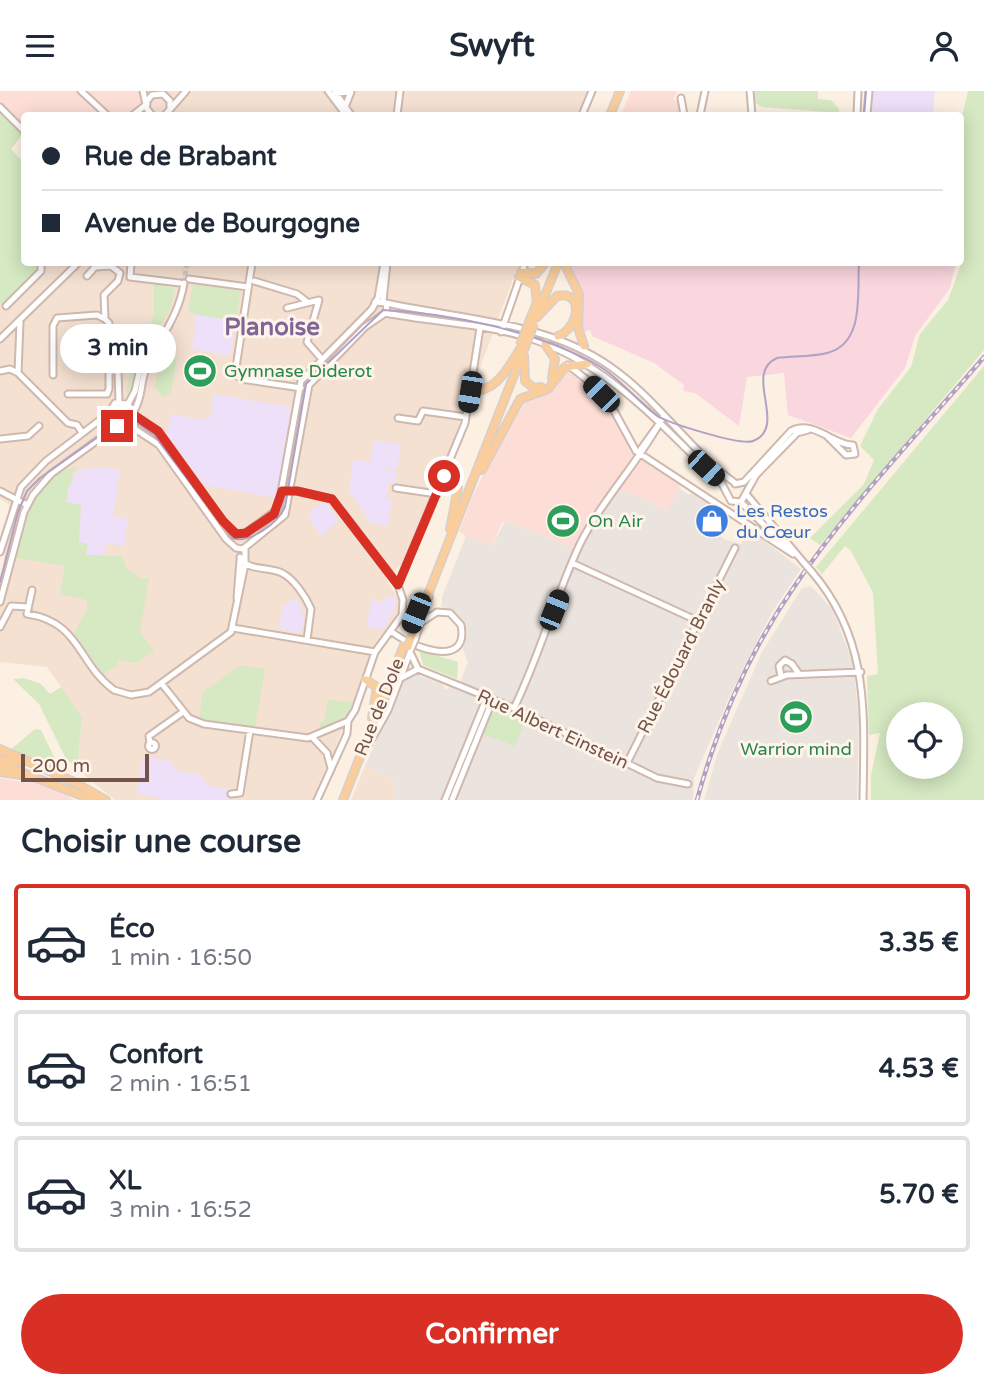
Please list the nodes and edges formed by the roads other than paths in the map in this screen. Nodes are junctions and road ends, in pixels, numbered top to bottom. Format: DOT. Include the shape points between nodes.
graph roads {
  1 [pos="82,91"];
  2 [pos="143,91"];
  3 [pos="172,91"];
  4 [pos="186,91"];
  5 [pos="328,91"];
  6 [pos="401,91"];
  7 [pos="592,91"];
  8 [pos="622,91"];
  9 [pos="705,91"];
  10 [pos="750,91"];
  11 [pos="858,91"];
  12 [pos="869,91"];
  13 [pos="334,92"];
  14 [pos="352,92"];
  15 [pos="158,93"];
  16 [pos="681,97"];
  17 [pos="147,103"];
  18 [pos="0,107"];
  19 [pos="345,107"];
  20 [pos="104,112"];
  21 [pos="136,112"];
  22 [pos="151,112"];
  23 [pos="168,112"];
  24 [pos="169,112"];
  25 [pos="346,112"];
  26 [pos="347,112"];
  27 [pos="398,112"];
  28 [pos="583,112"];
  29 [pos="614,112"];
  30 [pos="684,112"];
  31 [pos="701,112"];
  32 [pos="752,112"];
  33 [pos="857,112"];
  34 [pos="867,112"];
  35 [pos="21,128"];
  36 [pos="41,266"];
  37 [pos="75,266"];
  38 [pos="129,266"];
  39 [pos="131,266"];
  40 [pos="252,266"];
  41 [pos="385,266"];
  42 [pos="386,266"];
  43 [pos="524,266"];
  44 [pos="543,266"];
  45 [pos="554,266"];
  46 [pos="554,266"];
  47 [pos="565,266"];
  48 [pos="520,274"];
  49 [pos="87,276"];
  50 [pos="120,277"];
  51 [pos="254,281"];
  52 [pos="184,282"];
  53 [pos="248,287"];
  54 [pos="306,301"];
  55 [pos="385,302"];
  56 [pos="537,304"];
  57 [pos="373,305"];
  58 [pos="6,306"];
  59 [pos="287,308"];
  60 [pos="178,310"];
  61 [pos="383,314"];
  62 [pos="105,319"];
  63 [pos="533,321"];
  64 [pos="20,322"];
  65 [pos="504,322"];
  66 [pos="480,328"];
  67 [pos="501,333"];
  68 [pos="0,339"];
  69 [pos="19,339"];
  70 [pos="551,340"];
  71 [pos="584,346"];
  72 [pos="90,347"];
  73 [pos="109,347"];
  74 [pos="522,348"];
  75 [pos="320,357"];
  76 [pos="601,361"];
  77 [pos="587,364"];
  78 [pos="568,365"];
  79 [pos="0,371"];
  80 [pos="109,371"];
  81 [pos="18,373"];
  82 [pos="53,375"];
  83 [pos="109,386"];
  84 [pos="118,386"];
  85 [pos="298,388"];
  86 [pos="308,390"];
  87 [pos="470,392"];
  88 [pos="68,394"];
  89 [pos="119,402"];
  90 [pos="128,404"];
  91 [pos="109,413"];
  92 [pos="134,413"];
  93 [pos="664,415"];
  94 [pos="466,417"];
  95 [pos="397,418"];
  96 [pos="659,424"];
  97 [pos="129,425"];
  98 [pos="39,426"];
  99 [pos="117,426"];
  100 [pos="81,431"];
  101 [pos="629,436"];
  102 [pos="0,439"];
  103 [pos="643,444"];
  104 [pos="782,445"];
  105 [pos="845,448"];
  106 [pos="640,452"];
  107 [pos="444,476"];
  108 [pos="738,484"];
  109 [pos="396,488"];
  110 [pos="0,491"];
  111 [pos="282,491"];
  112 [pos="291,491"];
  113 [pos="727,491"];
  114 [pos="747,493"];
  115 [pos="437,494"];
  116 [pos="15,499"];
  117 [pos="729,499"];
  118 [pos="741,502"];
  119 [pos="717,503"];
  120 [pos="27,505"];
  121 [pos="464,505"];
  122 [pos="450,529"];
  123 [pos="236,534"];
  124 [pos="244,534"];
  125 [pos="234,546"];
  126 [pos="246,546"];
  127 [pos="735,548"];
  128 [pos="0,552"];
  129 [pos="793,554"];
  130 [pos="240,557"];
  131 [pos="572,563"];
  132 [pos="245,564"];
  133 [pos="805,564"];
  134 [pos="398,585"];
  135 [pos="32,590"];
  136 [pos="429,593"];
  137 [pos="237,598"];
  138 [pos="0,602"];
  139 [pos="28,607"];
  140 [pos="698,621"];
  141 [pos="422,622"];
  142 [pos="0,627"];
  143 [pos="233,628"];
  144 [pos="391,631"];
  145 [pos="307,640"];
  146 [pos="410,644"];
  147 [pos="375,652"];
  148 [pos="418,669"];
  149 [pos="861,672"];
  150 [pos="799,674"];
  151 [pos="781,676"];
  152 [pos="401,678"];
  153 [pos="366,680"];
  154 [pos="771,681"];
  155 [pos="162,684"];
  156 [pos="490,698"];
  157 [pos="514,708"];
  158 [pos="183,712"];
  159 [pos="348,721"];
  160 [pos="250,730"];
  161 [pos="370,730"];
  162 [pos="313,738"];
  163 [pos="150,743"];
  164 [pos="369,744"];
  165 [pos="0,749"];
  166 [pos="0,759"];
  167 [pos="627,763"];
  168 [pos="0,765"];
  169 [pos="41,767"];
  170 [pos="331,768"];
  171 [pos="0,772"];
  172 [pos="39,778"];
  173 [pos="688,784"];
  174 [pos="231,794"];
  175 [pos="93,800"];
  176 [pos="106,800"];
  177 [pos="317,800"];
  178 [pos="345,800"];
  179 [pos="445,800"];
  180 [pos="452,800"];
  181 [pos="863,800"];
  1 -- 20 [label="street"];
  2 -- 17 [label="street"];
  3 -- 15 [label="street"];
  4 -- 24 [label="street"];
  5 -- 25 [label="street"];
  6 -- 27 [label="street"];
  7 -- 28 [label="street"];
  8 -- 29 [label="main road"];
  9 -- 31 [label="street"];
  10 -- 32 [label="street"];
  11 -- 33 [label="street"];
  12 -- 34 [label="street"];
  13 -- 14 [label="street"];
  13 -- 19 [label="street"];
  14 -- 19 [label="street"];
  15 -- 17 [label="street"];
  15 -- 23 [label="street" via="170,101"];
  16 -- 30 [label="street"];
  17 -- 21 [label="street"];
  17 -- 22 [label="street"];
  18 -- 35 [label="street"];
  19 -- 26 [label="street"];
  36 -- 58 [label="street"];
  37 -- 64 [label="street"];
  38 -- 50 [label="street"];
  39 -- 52 [label="street" via="130,277"];
  40 -- 53 [label="street"];
  41 -- 57 [label="street"];
  42 -- 55 [label="street"];
  43 -- 48 [label="street"];
  44 -- 48 [label="main road" via="536,274"];
  45 -- 56 [label="main road, Rue de Dole"];
  46 -- 63 [label="main road, Rue de Dole"];
  47 -- 71 [label="main road" via="579,295 578,328"];
  48 -- 56 [label="main road" via="535,285"];
  48 -- 65 [label="street"];
  49 -- 50 [label="street" via="95,267 111,266"];
  50 -- 62 [label="street" via="104,295"];
  51 -- 54 [label="street"];
  52 -- 53 [label="street"];
  52 -- 60 [label="street"];
  53 -- 85 [label="street" via="235,374 241,379"];
  54 -- 59 [label="street"];
  54 -- 75 [label="street" via="319,300 307,342"];
  55 -- 57 [label="street"];
  55 -- 61 [label="street"];
  55 -- 65 [label="street"];
  56 -- 63 [label="main road, Rue de Dole"];
  57 -- 61 [label="street"];
  57 -- 85 [label="street"];
  60 -- 90 [label="street" via="140,368"];
  60 -- 92 [label="street" via="146,370"];
  61 -- 66 [label="street"];
  61 -- 86 [label="street" via="326,366"];
  62 -- 73 [label="street"];
  62 -- 82 [label="street" via="97,315 57,318"];
  63 -- 70 [label="main road" via="557,296 569,296 576,306 576,318 568,331"];
  63 -- 74 [label="main road, Rue de Dole, bridge"];
  64 -- 68 [label="street"];
  64 -- 69 [label="street"];
  65 -- 67 [label="street"];
  65 -- 70 [label="street"];
  66 -- 67 [label="street"];
  66 -- 87 [label="street"];
  67 -- 70 [label="street"];
  68 -- 69 [label="street"];
  69 -- 81 [label="street"];
  70 -- 74 [label="main road" via="555,369 550,382 542,387 534,388 525,381"];
  70 -- 76 [label="street"];
  70 -- 77 [label="street"];
  71 -- 76 [label="street"];
  72 -- 73 [label="street"];
  73 -- 80 [label="street"];
  74 -- 87 [label="main road" via="496,383"];
  74 -- 121 [label="main road, Rue de Dole"];
  74 -- 122 [label="main road, Rue de Dole"];
  76 -- 93 [label="street" via="629,380"];
  77 -- 78 [label="main road"];
  77 -- 96 [label="street"];
  78 -- 101 [label="street" via="601,394"];
  78 -- 121 [label="main road" via="548,389 523,396 516,403"];
  79 -- 81 [label="street"];
  80 -- 83 [label="street"];
  80 -- 84 [label="street" via="118,371"];
  81 -- 100 [label="street"];
  83 -- 84 [label="street"];
  83 -- 88 [label="street" via="107,394"];
  84 -- 89 [label="street"];
  85 -- 86 [label="street"];
  85 -- 111 [label="street"];
  86 -- 112 [label="street"];
  87 -- 94 [label="street"];
  89 -- 90 [label="street"];
  89 -- 91 [label="street"];
  90 -- 92 [label="street"];
  91 -- 99 [label="street"];
  91 -- 116 [label="street" via="36,470"];
  92 -- 97 [label="street"];
  92 -- 123 [label="street" via="158,431"];
  93 -- 96 [label="street"];
  93 -- 108 [label="street"];
  94 -- 95 [label="street" via="423,411 418,421"];
  94 -- 107 [label="street"];
  96 -- 103 [label="street"];
  96 -- 106 [label="street"];
  96 -- 113 [label="street"];
  97 -- 99 [label="street"];
  97 -- 125 [label="street" via="159,445"];
  98 -- 102 [label="street" via="28,436"];
  99 -- 120 [label="street" via="51,474"];
  101 -- 103 [label="street"];
  101 -- 106 [label="street"];
  103 -- 106 [label="street"];
  104 -- 105 [label="street" via="799,427 826,435"];
  104 -- 108 [label="street"];
  104 -- 114 [label="street" via="751,481"];
  106 -- 119 [label="street"];
  106 -- 131 [label="street"];
  107 -- 115 [label="street"];
  107 -- 122 [label="main road" via="451,477 458,488"];
  108 -- 113 [label="street"];
  108 -- 114 [label="street"];
  109 -- 115 [label="street"];
  110 -- 116 [label="street"];
  111 -- 112 [label="street"];
  111 -- 124 [label="street" via="278,509"];
  112 -- 126 [label="street" via="282,519"];
  112 -- 134 [label="street" via="336,503"];
  113 -- 117 [label="street"];
  114 -- 118 [label="street"];
  114 -- 133 [label="street"];
  115 -- 134 [label="street"];
  116 -- 120 [label="street"];
  116 -- 128 [label="street"];
  117 -- 118 [label="street"];
  117 -- 119 [label="street"];
  118 -- 129 [label="street"];
  119 -- 129 [label="street"];
  120 -- 138 [label="street"];
  121 -- 136 [label="main road, Rue de Dole"];
  122 -- 146 [label="main road, Rue de Dole"];
  123 -- 124 [label="street"];
  123 -- 125 [label="street"];
  124 -- 126 [label="street"];
  125 -- 126 [label="street"];
  125 -- 130 [label="street"];
  126 -- 132 [label="street"];
  127 -- 140 [label="street, Rue Édouard Branly"];
  129 -- 133 [label="street"];
  130 -- 132 [label="street"];
  130 -- 137 [label="street"];
  131 -- 140 [label="street"];
  131 -- 157 [label="street"];
  132 -- 137 [label="street"];
  132 -- 145 [label="street" via="283,573 295,585 311,609"];
  133 -- 149 [label="street, bridge" via="841,614"];
  134 -- 144 [label="street" via="403,611"];
  135 -- 139 [label="street"];
  136 -- 141 [label="street, Rue de Dole"];
  136 -- 146 [label="main road, Rue de Dole"];
  137 -- 143 [label="street"];
  139 -- 142 [label="street" via="11,606"];
  139 -- 155 [label="street" via="27,614 60,625 114,690 141,694"];
  140 -- 167 [label="street, Rue Édouard Branly"];
  141 -- 146 [label="street, Rue de Dole"];
  141 -- 146 [label="street, Rue de Dole" via="437,612 450,613 461,625 458,645 445,653"];
  143 -- 145 [label="street"];
  143 -- 155 [label="street"];
  144 -- 146 [label="street"];
  144 -- 147 [label="street"];
  145 -- 147 [label="street"];
  146 -- 148 [label="street"];
  146 -- 152 [label="street, Rue de Dole"];
  146 -- 161 [label="main road, Rue de Dole"];
  146 -- 164 [label="main road, Rue de Dole"];
  147 -- 153 [label="street"];
  148 -- 152 [label="street"];
  148 -- 156 [label="street, Rue Albert Einstein"];
  149 -- 150 [label="street"];
  149 -- 181 [label="street"];
  150 -- 151 [label="street"];
  150 -- 151 [label="street" via="785,660 779,666"];
  151 -- 154 [label="street"];
  152 -- 164 [label="street, Rue de Dole"];
  153 -- 159 [label="street"];
  153 -- 161 [label="main road" via="377,687"];
  155 -- 158 [label="street"];
  156 -- 157 [label="street, Rue Albert Einstein"];
  156 -- 179 [label="street"];
  156 -- 180 [label="street"];
  157 -- 167 [label="street, Rue Albert Einstein"];
  158 -- 160 [label="street" via="197,723"];
  158 -- 163 [label="street" via="149,736"];
  159 -- 162 [label="street"];
  159 -- 170 [label="street"];
  160 -- 162 [label="street"];
  160 -- 174 [label="street" via="240,793"];
  161 -- 178 [label="main road, Rue de Dole"];
  162 -- 170 [label="street" via="327,753"];
  164 -- 178 [label="main road, Rue de Dole"];
  165 -- 169 [label="main road"];
  166 -- 169 [label="main road"];
  167 -- 173 [label="street, Rue Albert Einstein" via="657,778"];
  168 -- 172 [label="main road"];
  169 -- 176 [label="main road"];
  170 -- 177 [label="street"];
  171 -- 172 [label="main road"];
  172 -- 175 [label="main road"];
}
